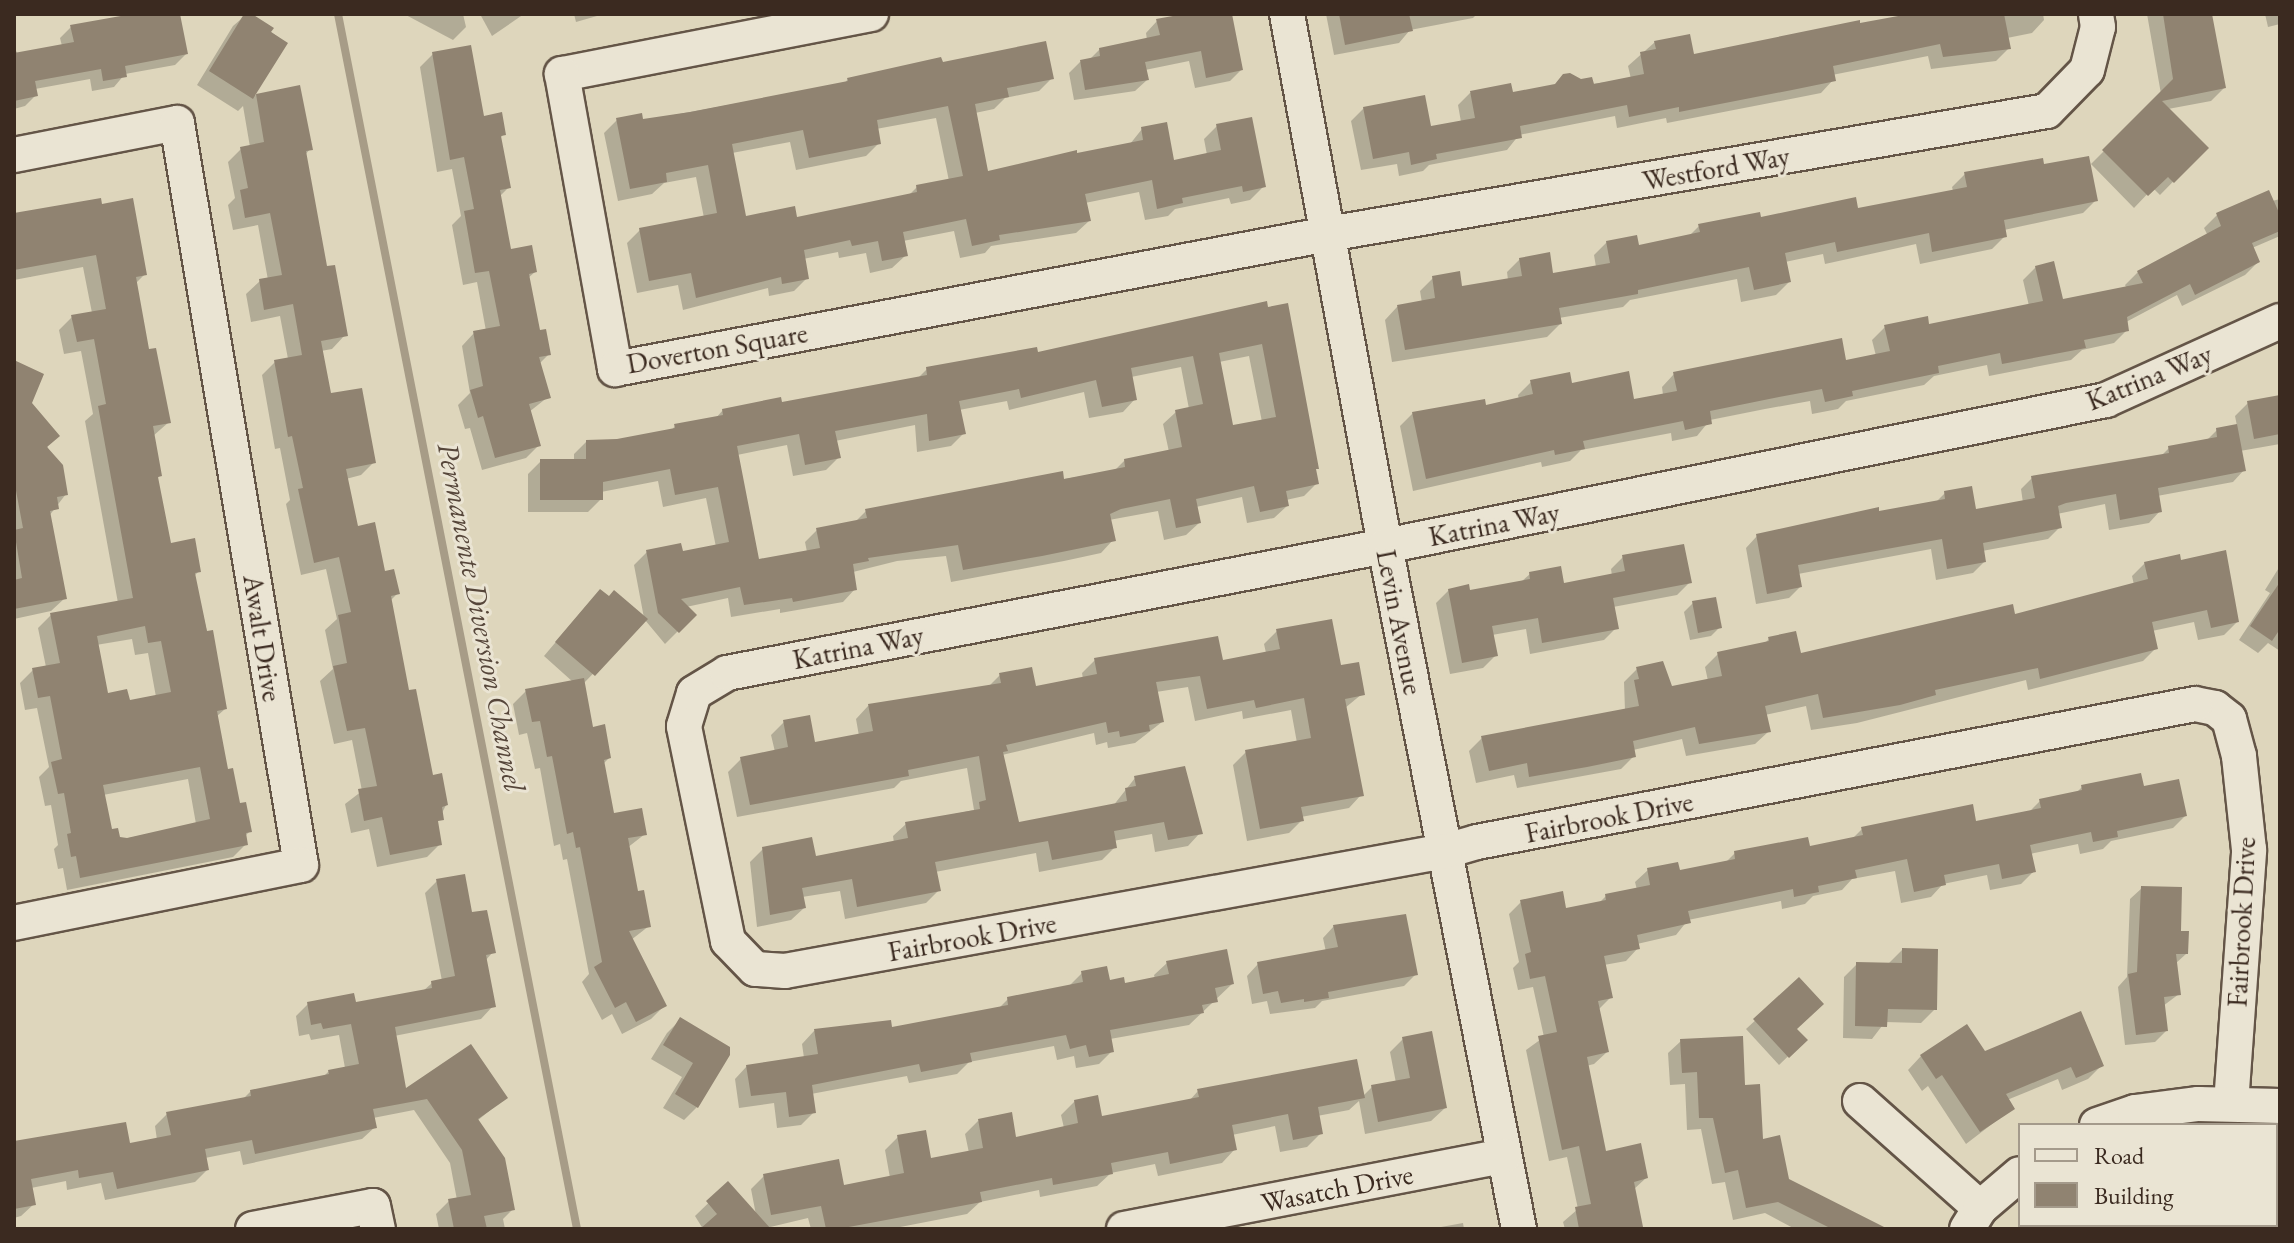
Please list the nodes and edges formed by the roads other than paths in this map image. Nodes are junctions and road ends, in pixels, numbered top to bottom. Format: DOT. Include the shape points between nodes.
graph roads {
  1 [pos="871,14"];
  2 [pos="1287,14"];
  3 [pos="2096,14"];
  4 [pos="14,155"];
  5 [pos="1328,234"];
  6 [pos="2280,321"];
  7 [pos="1385,546"];
  8 [pos="704,828"];
  9 [pos="1445,851"];
  10 [pos="15,917"];
  11 [pos="1860,1101"];
  12 [pos="2231,1104"];
  13 [pos="2280,1106"];
  14 [pos="2103,1123"];
  15 [pos="1504,1156"];
  16 [pos="2018,1176"];
  17 [pos="376,1217"];
  18 [pos="1974,1218"];
  19 [pos="253,1229"];
  20 [pos="1124,1229"];
  21 [pos="1519,1229"];
  1 -- 5 [label="street, Doverton Square" via="562,74 615,369"];
  2 -- 5 [label="street, Levin Avenue"];
  3 -- 5 [label="street, Westford Way" via="2098,27 2087,70 2047,111"];
  4 -- 10 [label="street, Awalt Drive" via="177,123 301,865"];
  5 -- 7 [label="street, Levin Avenue"];
  6 -- 7 [label="street, Katrina Way" via="2106,400"];
  7 -- 8 [label="street, Katrina Way" via="727,673 694,693 684,726"];
  7 -- 9 [label="street, Levin Avenue"];
  8 -- 9 [label="street, Fairbrook Drive" via="728,941 755,969 785,971"];
  9 -- 12 [label="street, Fairbrook Drive" via="2195,704 2215,708 2229,719 2239,756 2249,850"];
  9 -- 15 [label="street, Levin Avenue"];
  11 -- 18 [label="street"];
  12 -- 13 [label="street"];
  12 -- 14 [label="street" via="2135,1112"];
  15 -- 20 [label="street, Wasatch Drive"];
  15 -- 21 [label="street, Levin Avenue"];
  16 -- 18 [label="street"];
  17 -- 19 [label="street"];
}
